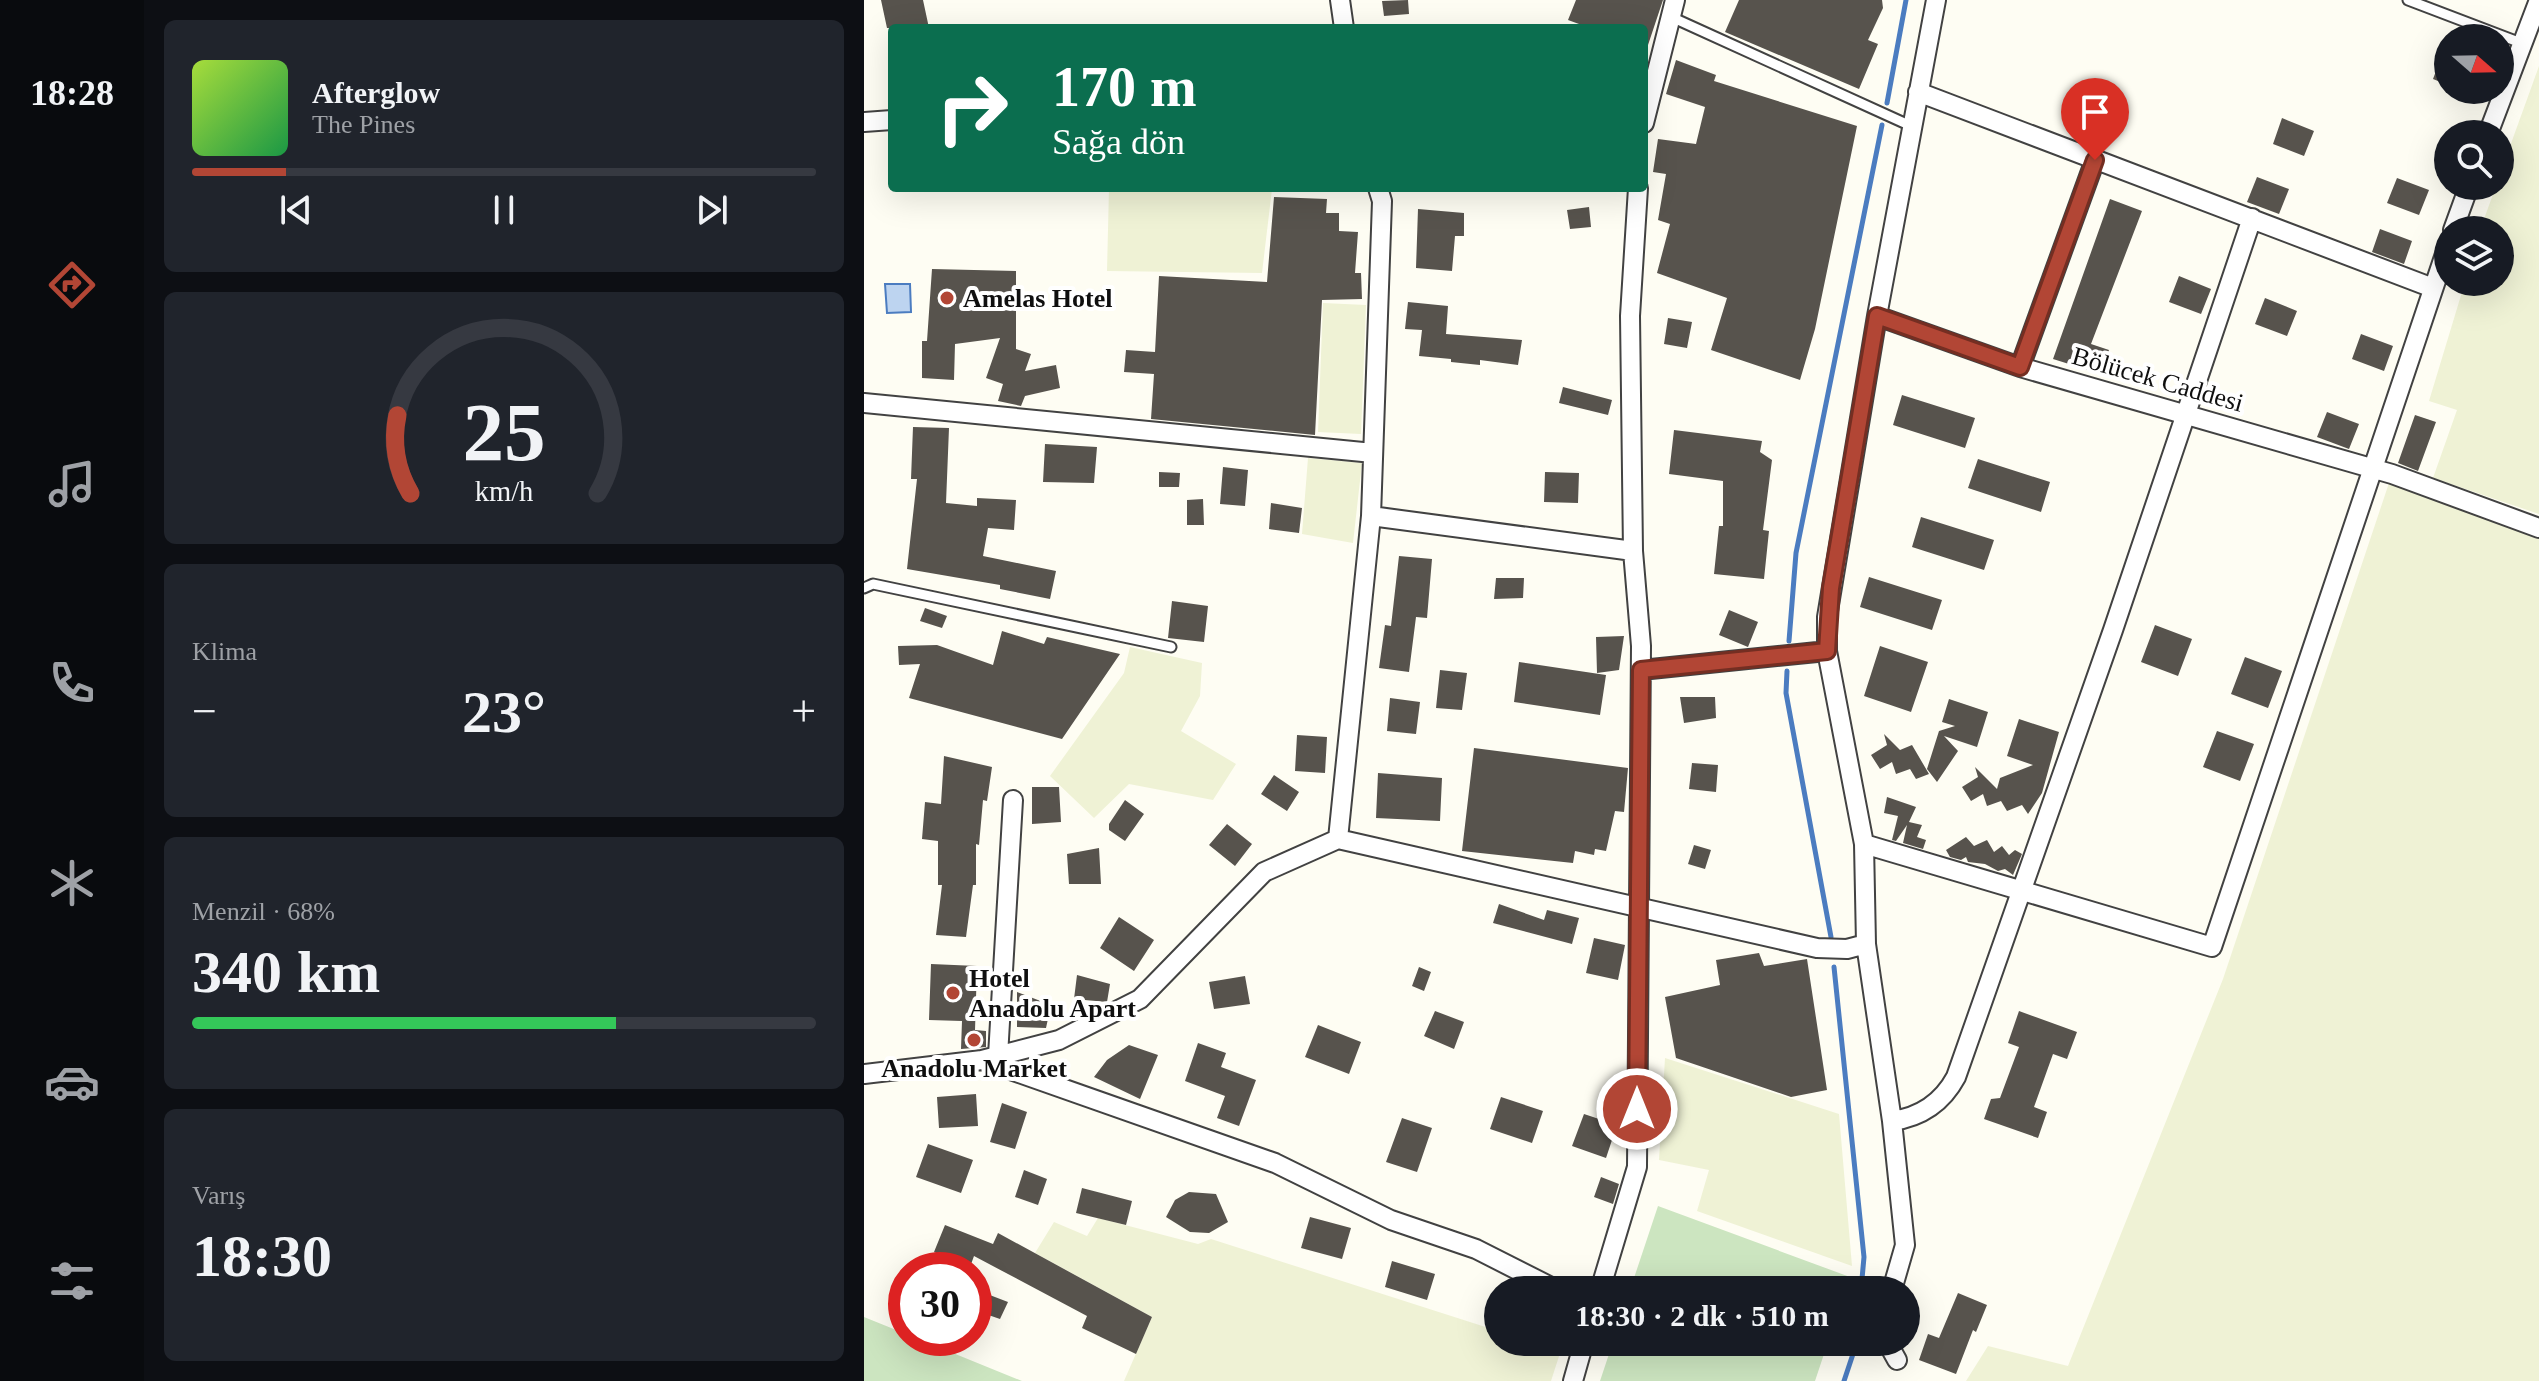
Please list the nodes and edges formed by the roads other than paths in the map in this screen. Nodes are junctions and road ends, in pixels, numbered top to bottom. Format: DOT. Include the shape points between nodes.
graph roads {
  1 [pos="1340,0"];
  2 [pos="1936,0"];
  3 [pos="2408,0"];
  4 [pos="2539,0"];
  5 [pos="1672,8"];
  6 [pos="1343,24"];
  7 [pos="2521,43"];
  8 [pos="1918,92"];
  9 [pos="1648,107"];
  10 [pos="888,120"];
  11 [pos="2493,120"];
  12 [pos="864,122"];
  13 [pos="1906,124"];
  14 [pos="2095,160"];
  15 [pos="1379,192"];
  16 [pos="1638,192"];
  17 [pos="2252,218"];
  18 [pos="2434,285"];
  19 [pos="2433,288"];
  20 [pos="1877,316"];
  21 [pos="2020,367"];
  22 [pos="864,403"];
  23 [pos="2188,413"];
  24 [pos="1373,453"];
  25 [pos="2370,468"];
  26 [pos="1371,516"];
  27 [pos="2539,528"];
  28 [pos="1633,551"];
  29 [pos="864,588"];
  30 [pos="1171,647"];
  31 [pos="1827,651"];
  32 [pos="1641,670"];
  33 [pos="1013,800"];
  34 [pos="1338,839"];
  35 [pos="1864,844"];
  36 [pos="2023,889"];
  37 [pos="1637,908"];
  38 [pos="1866,944"];
  39 [pos="990,1058"];
  40 [pos="864,1074"];
  41 [pos="1892,1121"];
  42 [pos="1529,1276"];
  43 [pos="1604,1276"];
  44 [pos="1896,1276"];
  45 [pos="1580,1356"];
  46 [pos="1895,1356"];
  47 [pos="1897,1360"];
  48 [pos="1573,1381"];
  1 -- 6 [label="street"];
  2 -- 8 [label="street"];
  3 -- 7 [label="lane"];
  4 -- 7 [label="street"];
  5 -- 9 [label="street"];
  5 -- 13 [label="lane"];
  7 -- 11 [label="street"];
  8 -- 13 [label="street"];
  8 -- 14 [label="street"];
  10 -- 12 [label="street"];
  13 -- 20 [label="street"];
  14 -- 17 [label="street"];
  14 -- 21 [label="street"];
  15 -- 24 [label="street"];
  16 -- 28 [label="street" via="1630,316"];
  17 -- 19 [label="street"];
  17 -- 23 [label="street"];
  18 -- 19 [label="street"];
  19 -- 25 [label="street"];
  20 -- 21 [label="street, Bölücek Caddesi"];
  20 -- 31 [label="street" via="1831,588"];
  21 -- 23 [label="street, Bölücek Caddesi"];
  22 -- 24 [label="street"];
  23 -- 25 [label="street, Bölücek Caddesi"];
  23 -- 36 [label="street"];
  24 -- 26 [label="street"];
  25 -- 27 [label="street, Bölücek Caddesi"];
  25 -- 36 [label="street" via="2212,947"];
  26 -- 28 [label="street"];
  26 -- 34 [label="street"];
  28 -- 32 [label="street"];
  29 -- 30 [label="lane" via="873,584"];
  31 -- 32 [label="street"];
  31 -- 35 [label="street"];
  32 -- 37 [label="street"];
  33 -- 39 [label="street"];
  34 -- 37 [label="street"];
  34 -- 39 [label="street" via="1264,872 1140,999 1059,1040"];
  35 -- 36 [label="street"];
  35 -- 38 [label="street"];
  36 -- 41 [label="street" via="1950,1088 1924,1112"];
  37 -- 38 [label="street" via="1817,948"];
  37 -- 43 [label="street" via="1637,1167"];
  38 -- 41 [label="street"];
  39 -- 40 [label="street"];
  39 -- 42 [label="street" via="1275,1163 1391,1220 1476,1249"];
  41 -- 44 [label="street" via="1905,1245"];
  45 -- 48 [label="street"];
  46 -- 47 [label="street"];
}
